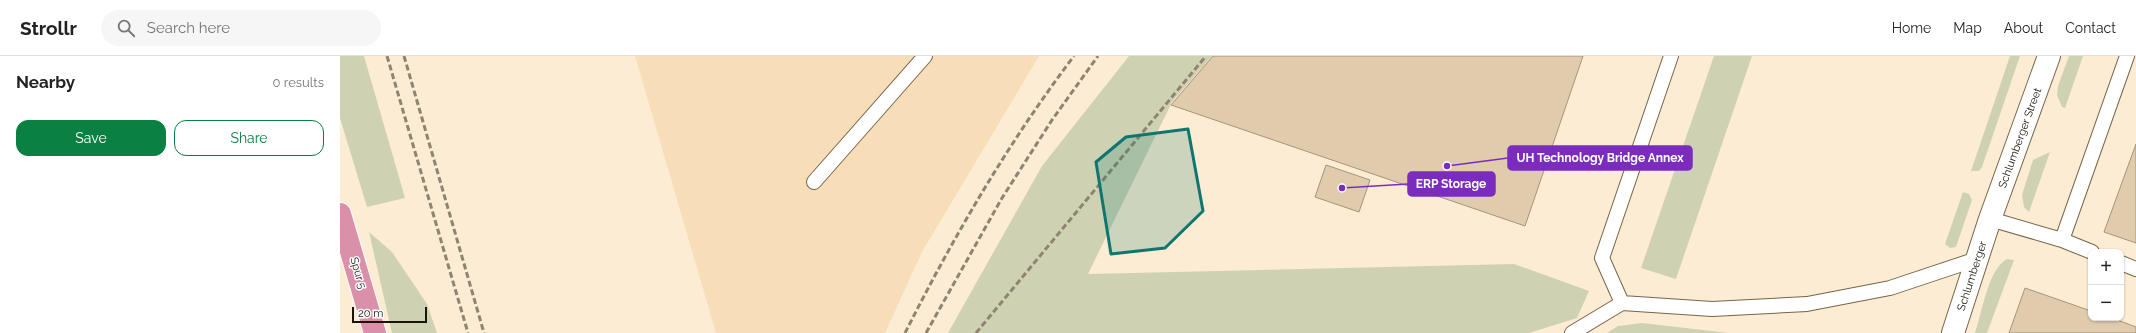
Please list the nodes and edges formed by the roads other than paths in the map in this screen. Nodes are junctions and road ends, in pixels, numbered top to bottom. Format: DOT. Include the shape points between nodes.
graph roads {
  1 [pos="924,56"];
  2 [pos="1671,56"];
  3 [pos="2049,56"];
  4 [pos="2127,56"];
  5 [pos="814,182"];
  6 [pos="340,214"];
  7 [pos="1990,220"];
  8 [pos="2062,240"];
  9 [pos="2088,250"];
  10 [pos="1977,259"];
  11 [pos="2124,264"];
  12 [pos="2136,269"];
  13 [pos="1622,303"];
  14 [pos="375,333"];
  15 [pos="1572,333"];
  16 [pos="1953,333"];
  1 -- 5 [label="lane"];
  2 -- 13 [label="lane" via="1602,258"];
  3 -- 7 [label="street, Schlumberger Street"];
  4 -- 8 [label="lane"];
  6 -- 14 [label="highway, Spur 5 / Spur 5"];
  7 -- 8 [label="lane"];
  7 -- 10 [label="street, Schlumberger"];
  8 -- 9 [label="lane"];
  10 -- 13 [label="lane" via="1890,288 1807,304 1712,308"];
  10 -- 16 [label="street, Schlumberger"];
  11 -- 12 [label="lane"];
  13 -- 15 [label="lane"];
}
